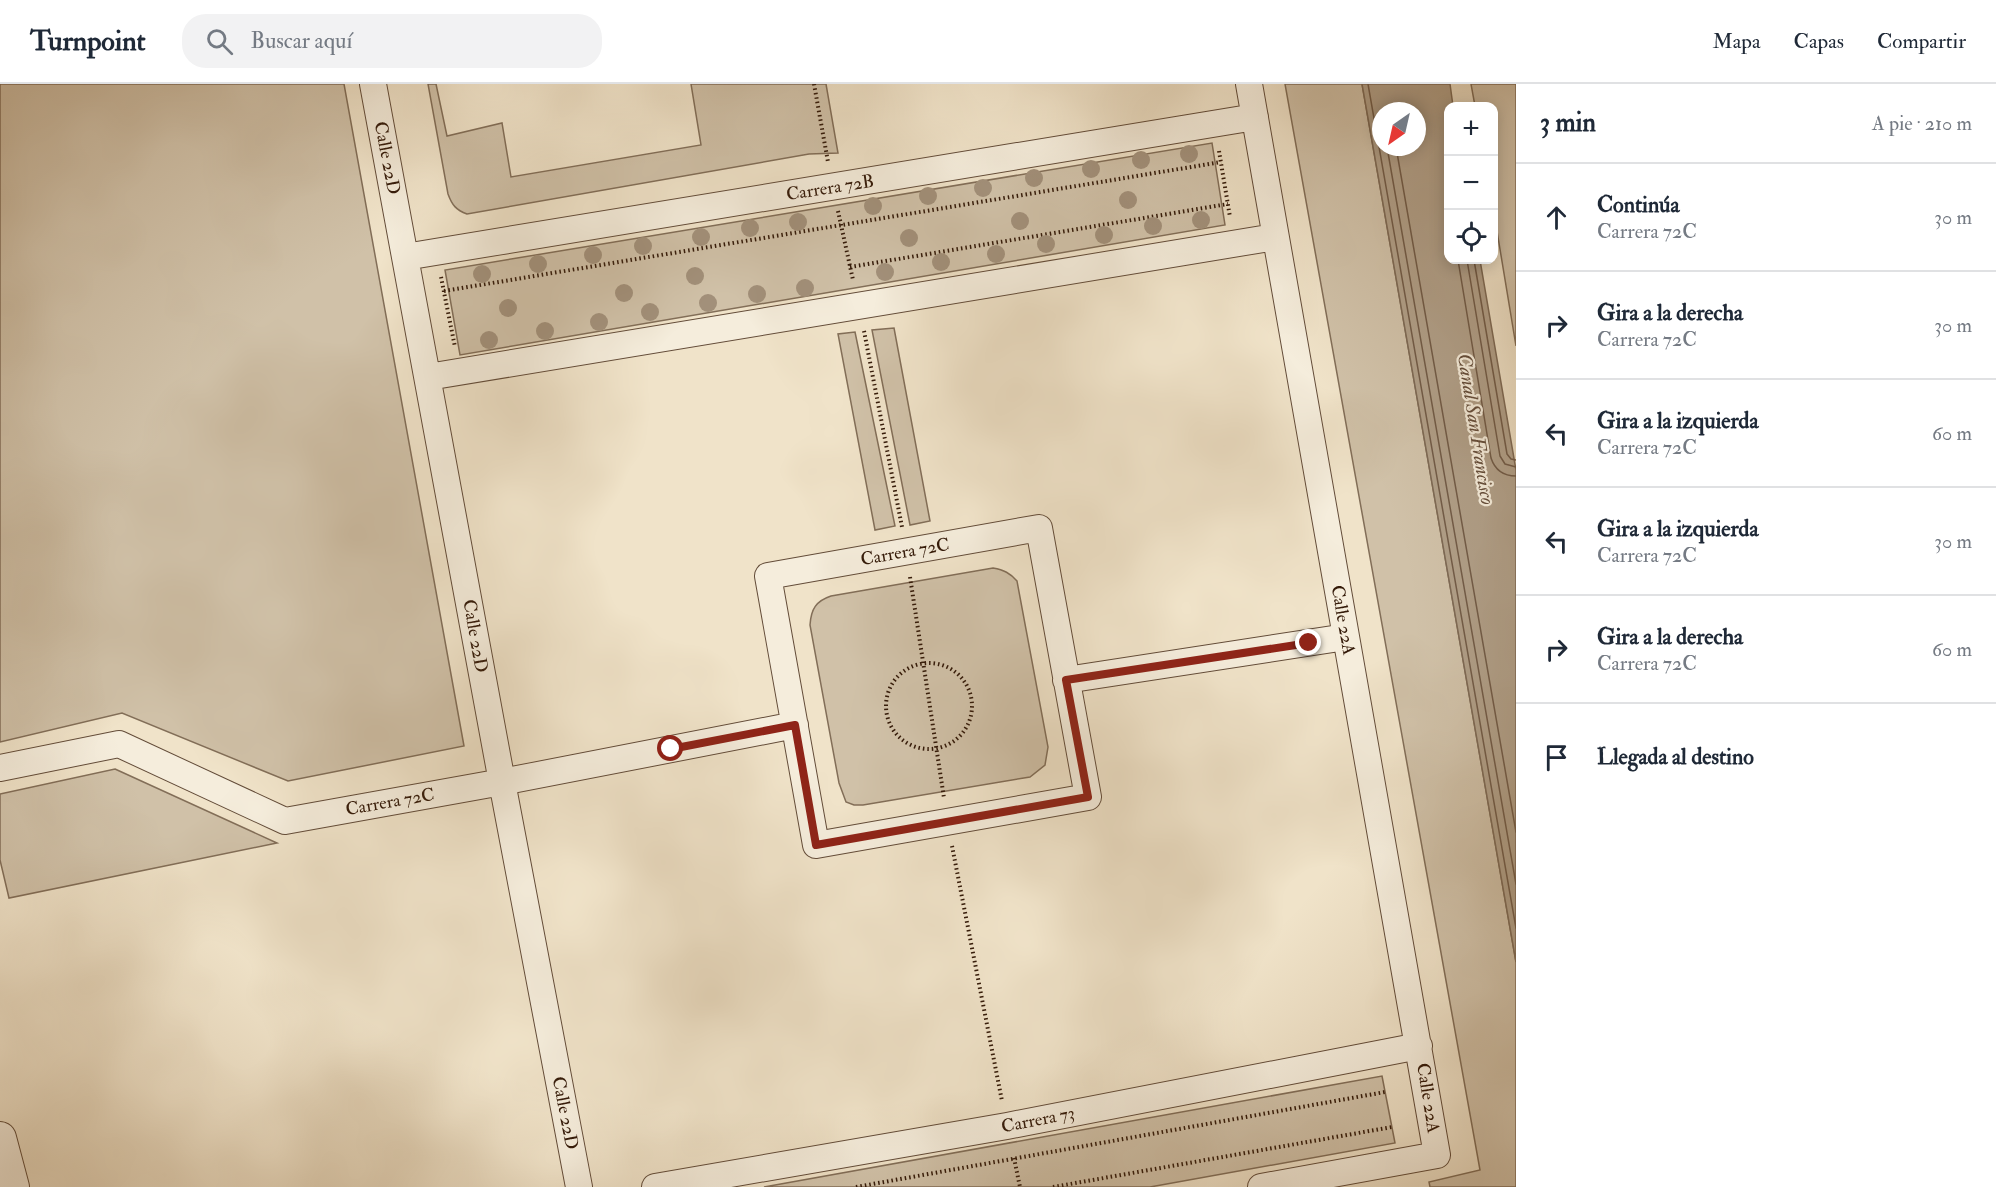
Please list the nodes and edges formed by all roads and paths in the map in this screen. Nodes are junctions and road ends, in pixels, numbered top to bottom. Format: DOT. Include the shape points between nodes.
graph roads {
  1 [pos="373,84"];
  2 [pos="814,84"];
  3 [pos="1249,84"];
  4 [pos="1254,117"];
  5 [pos="1217,142"];
  6 [pos="827,153"];
  7 [pos="1221,162"];
  8 [pos="837,204"];
  9 [pos="1228,204"];
  10 [pos="1232,224"];
  11 [pos="841,225"];
  12 [pos="1275,237"];
  13 [pos="405,257"];
  14 [pos="850,267"];
  15 [pos="440,272"];
  16 [pos="444,291"];
  17 [pos="860,306"];
  18 [pos="456,356"];
  19 [pos="428,377"];
  20 [pos="903,532"];
  21 [pos="911,578"];
  22 [pos="1346,638"];
  23 [pos="924,663"];
  24 [pos="1066,680"];
  25 [pos="795,725"];
  26 [pos="936,748"];
  27 [pos="0,768"];
  28 [pos="502,782"];
  29 [pos="944,798"];
  30 [pos="951,837"];
  31 [pos="1419,1046"];
  32 [pos="1385,1092"];
  33 [pos="1007,1126"];
  34 [pos="1392,1127"];
  35 [pos="0,1138"];
  36 [pos="1014,1158"];
  37 [pos="13,1187"];
  38 [pos="579,1187"];
  39 [pos="655,1187"];
  40 [pos="856,1187"];
  41 [pos="1020,1187"];
  42 [pos="1053,1187"];
  43 [pos="1261,1187"];
  1 -- 13 [label="street, Calle 22D"];
  2 -- 6 [label="path"];
  3 -- 4 [label="street, Calle 22A"];
  4 -- 12 [label="street, Calle 22A"];
  4 -- 13 [label="street, Carrera 72B"];
  5 -- 7 [label="path"];
  7 -- 9 [label="path"];
  7 -- 11 [label="path"];
  8 -- 11 [label="path"];
  9 -- 10 [label="path"];
  9 -- 14 [label="path"];
  11 -- 14 [label="path"];
  11 -- 16 [label="path"];
  12 -- 17 [label="street"];
  12 -- 22 [label="street, Calle 22A"];
  13 -- 19 [label="street, Calle 22D"];
  14 -- 17 [label="path"];
  15 -- 16 [label="path"];
  16 -- 18 [label="path"];
  17 -- 19 [label="street"];
  17 -- 20 [label="path"];
  19 -- 28 [label="street, Calle 22D"];
  21 -- 23 [label="path"];
  22 -- 24 [label="street"];
  22 -- 31 [label="street, Calle 22A"];
  23 -- 26 [label="path"];
  23 -- 26 [label="path" via="947,667 959,675 972,701 966,728 957,739"];
  23 -- 26 [label="path" via="906,669 896,678 888,690 887,718 903,741 916,747"];
  24 -- 25 [label="street, Carrera 72C" via="1088,797 816,845"];
  24 -- 25 [label="street, Carrera 72C" via="1039,528 768,576"];
  25 -- 28 [label="street, Carrera 72C"];
  26 -- 29 [label="path"];
  27 -- 28 [label="street, Carrera 72C" via="119,744 285,821"];
  28 -- 38 [label="street, Calle 22D"];
  30 -- 33 [label="path"];
  31 -- 33 [label="street, Carrera 73"];
  31 -- 43 [label="street, Calle 22A" via="1437,1155"];
  32 -- 36 [label="path"];
  33 -- 36 [label="path"];
  33 -- 39 [label="street, Carrera 73"];
  34 -- 42 [label="path"];
  35 -- 37 [label="street"];
  36 -- 40 [label="path"];
  36 -- 41 [label="path"];
}
